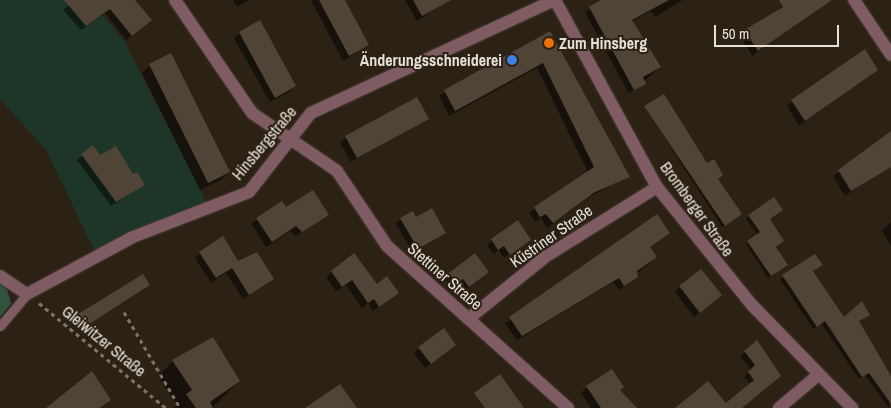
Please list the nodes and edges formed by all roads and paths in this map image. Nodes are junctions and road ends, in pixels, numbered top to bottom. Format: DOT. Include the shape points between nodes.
graph roads {
  1 [pos="174,0"];
  2 [pos="555,0"];
  3 [pos="854,0"];
  4 [pos="536,4"];
  5 [pos="891,55"];
  6 [pos="291,139"];
  7 [pos="657,187"];
  8 [pos="0,276"];
  9 [pos="27,294"];
  10 [pos="124,312"];
  11 [pos="468,319"];
  12 [pos="0,326"];
  13 [pos="818,375"];
  14 [pos="166,408"];
  15 [pos="180,408"];
  16 [pos="568,408"];
  17 [pos="779,408"];
  18 [pos="852,408"];
  1 -- 6 [label="street, Stettiner Straße" via="252,113"];
  2 -- 4 [label="street, Hinsbergstraße"];
  2 -- 7 [label="street, Bromberger Straße"];
  3 -- 5 [label="street"];
  4 -- 6 [label="street, Hinsbergstraße" via="311,113"];
  6 -- 9 [label="street, Hinsbergstraße" via="249,192 133,237"];
  6 -- 11 [label="street, Stettiner Straße" via="337,171 387,246"];
  7 -- 11 [label="street, Küstriner Straße" via="545,257"];
  7 -- 13 [label="street, Bromberger Straße" via="706,253"];
  8 -- 9 [label="street"];
  9 -- 12 [label="lane"];
  9 -- 14 [label="path, Gleiwitzer Straße"];
  10 -- 15 [label="path"];
  11 -- 16 [label="street, Stettiner Straße"];
  13 -- 17 [label="street"];
  13 -- 18 [label="street, Bromberger Straße"];
}
